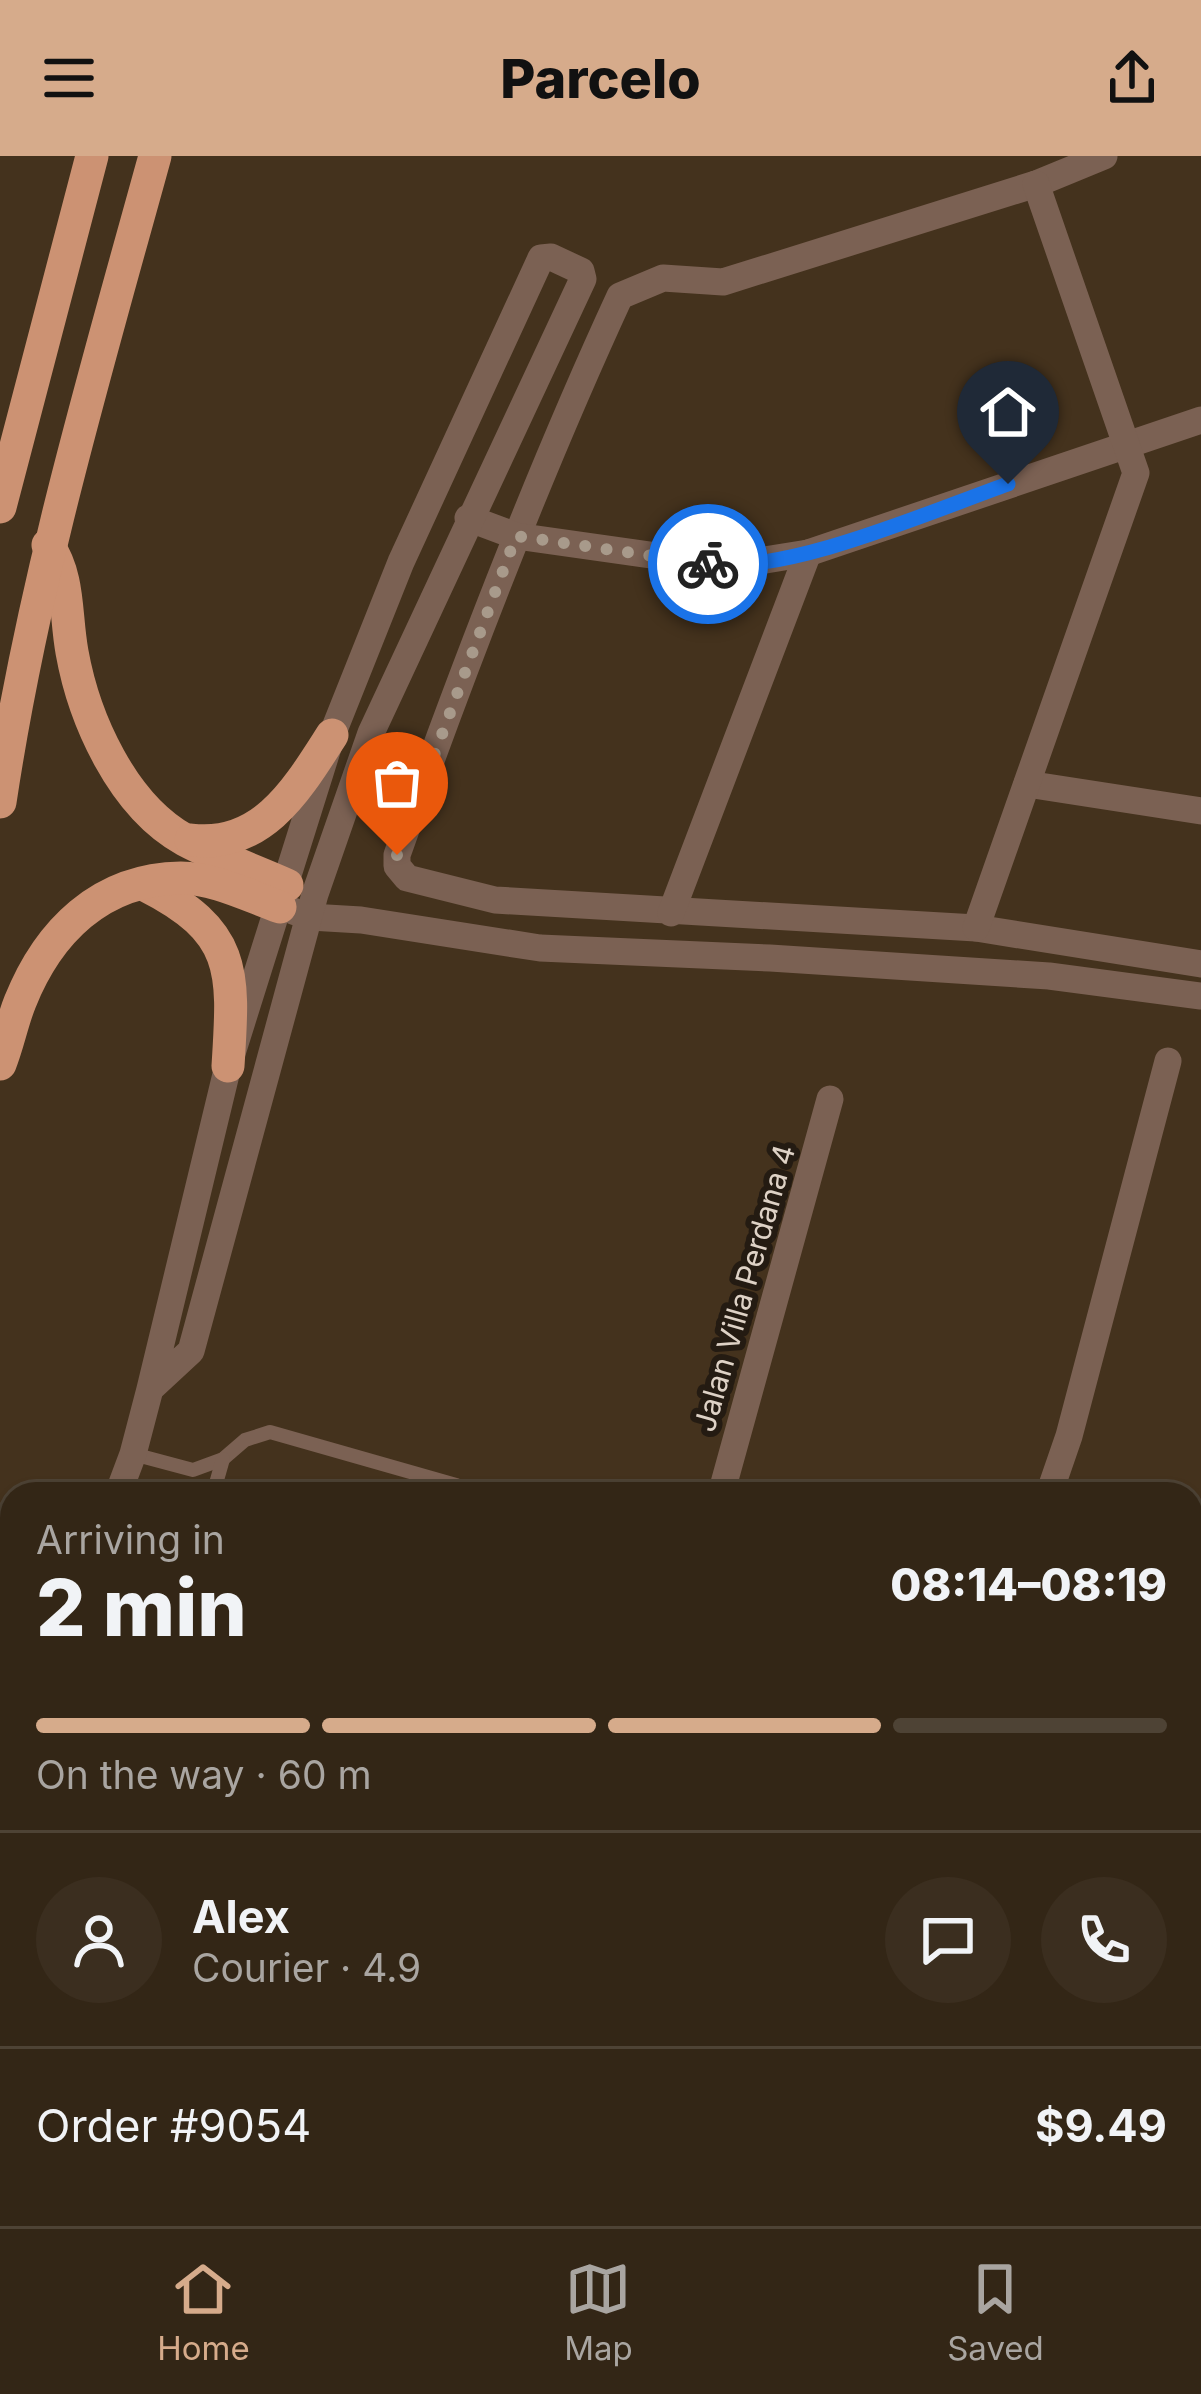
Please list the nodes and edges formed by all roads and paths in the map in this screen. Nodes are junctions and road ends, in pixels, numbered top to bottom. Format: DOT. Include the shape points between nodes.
graph roads {
  1 [pos="92,156"];
  2 [pos="155,156"];
  3 [pos="1105,156"];
  4 [pos="1036,184"];
  5 [pos="1201,420"];
  6 [pos="1129,443"];
  7 [pos="456,445"];
  8 [pos="0,507"];
  9 [pos="468,518"];
  10 [pos="516,536"];
  11 [pos="48,544"];
  12 [pos="808,553"];
  13 [pos="401,562"];
  14 [pos="332,736"];
  15 [pos="1027,784"];
  16 [pos="0,802"];
  17 [pos="1201,811"];
  18 [pos="183,839"];
  19 [pos="145,885"];
  20 [pos="298,901"];
  21 [pos="671,913"];
  22 [pos="976,928"];
  23 [pos="1201,964"];
  24 [pos="1201,996"];
  25 [pos="1168,1061"];
  26 [pos="0,1064"];
  27 [pos="228,1066"];
  28 [pos="830,1099"];
  29 [pos="150,1389"];
  30 [pos="133,1454"];
  31 [pos="223,1459"];
  32 [pos="122,1482"];
  33 [pos="216,1482"];
  34 [pos="445,1482"];
  35 [pos="724,1482"];
  36 [pos="1053,1482"];
  1 -- 8 [label="highway"];
  2 -- 11 [label="highway"];
  3 -- 4 [label="street"];
  4 -- 6 [label="street"];
  4 -- 10 [label="street" via="723,282 663,278 620,296"];
  5 -- 6 [label="street"];
  6 -- 12 [label="street"];
  6 -- 15 [label="street" via="1136,473"];
  7 -- 9 [label="street" via="452,486"];
  7 -- 9 [label="street" via="542,258 581,271"];
  7 -- 13 [label="street"];
  9 -- 10 [label="street"];
  9 -- 13 [label="street" via="422,534"];
  9 -- 20 [label="street"];
  10 -- 12 [label="street" via="728,566"];
  10 -- 21 [label="street" via="397,866 407,878 495,899"];
  11 -- 16 [label="highway"];
  11 -- 18 [label="highway" via="61,564 73,658 99,734 130,790"];
  12 -- 21 [label="street"];
  13 -- 14 [label="street"];
  14 -- 18 [label="highway" via="264,823 224,840"];
  14 -- 20 [label="street"];
  15 -- 17 [label="street"];
  15 -- 22 [label="street"];
  18 -- 20 [label="highway"];
  19 -- 20 [label="highway" via="181,878"];
  19 -- 26 [label="highway" via="98,901 54,937 20,1001"];
  19 -- 27 [label="highway" via="188,908 219,945 233,991"];
  20 -- 24 [label="street" via="361,920 540,948 1049,976"];
  20 -- 27 [label="street"];
  20 -- 29 [label="street" via="191,1351"];
  21 -- 22 [label="street"];
  22 -- 23 [label="street"];
  25 -- 36 [label="street"];
  27 -- 29 [label="street"];
  28 -- 35 [label="street, Jalan Villa Perdana 4"];
  29 -- 30 [label="street"];
  30 -- 31 [label="lane" via="194,1470"];
  30 -- 32 [label="street"];
  31 -- 33 [label="lane"];
  31 -- 34 [label="lane" via="244,1440 270,1432"];
}
